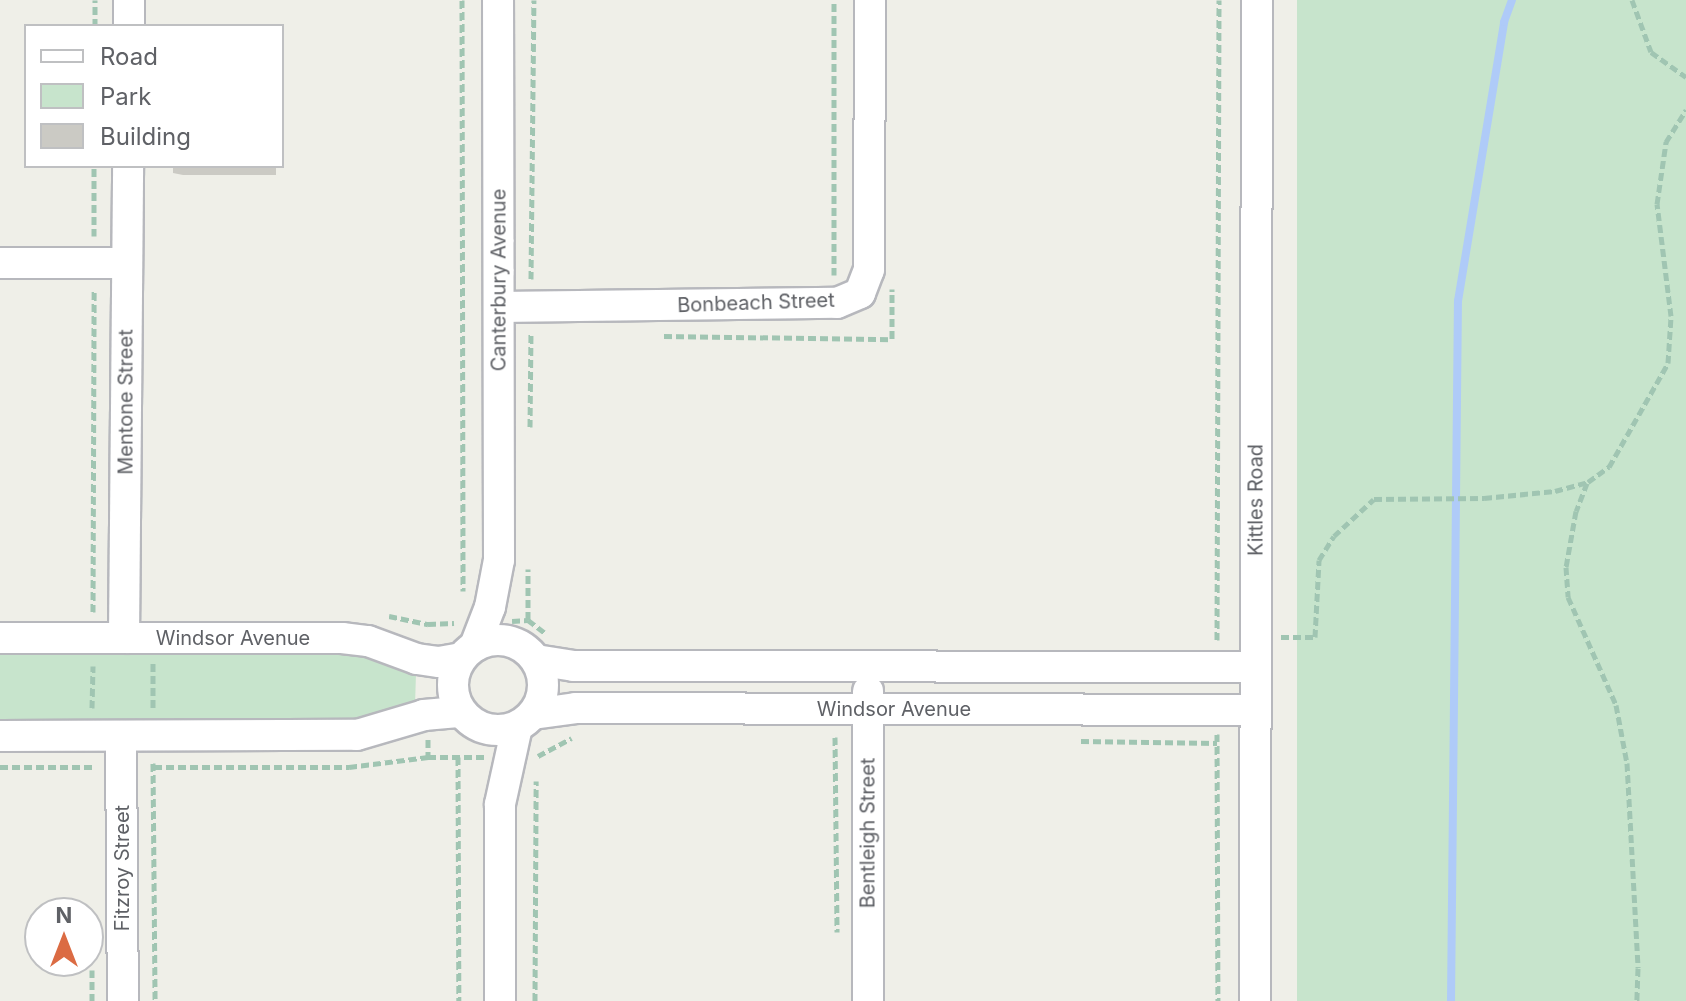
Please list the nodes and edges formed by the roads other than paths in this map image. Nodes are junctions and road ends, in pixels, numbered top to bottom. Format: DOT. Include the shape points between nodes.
graph roads {
  1 [pos="129,0"];
  2 [pos="498,0"];
  3 [pos="870,0"];
  4 [pos="1257,0"];
  5 [pos="129,24"];
  6 [pos="128,168"];
  7 [pos="0,263"];
  8 [pos="127,263"];
  9 [pos="499,307"];
  10 [pos="0,638"];
  11 [pos="124,638"];
  12 [pos="493,639"];
  13 [pos="1256,652"];
  14 [pos="868,666"];
  15 [pos="868,709"];
  16 [pos="1256,710"];
  17 [pos="467,717"];
  18 [pos="525,720"];
  19 [pos="0,736"];
  20 [pos="106,736"];
  21 [pos="484,757"];
  22 [pos="123,1001"];
  23 [pos="500,1001"];
  24 [pos="868,1001"];
  25 [pos="1255,1001"];
  1 -- 5 [label="street"];
  2 -- 9 [label="street, Canterbury Avenue"];
  3 -- 9 [label="street, Bonbeach Street" via="869,270 860,293 837,303"];
  4 -- 13 [label="street, Kittles Road"];
  6 -- 8 [label="street, Mentone Street"];
  7 -- 8 [label="street"];
  8 -- 11 [label="street, Mentone Street"];
  9 -- 12 [label="street, Canterbury Avenue" via="499,560"];
  10 -- 11 [label="street, Windsor Avenue"];
  11 -- 12 [label="street, Windsor Avenue" via="342,638 428,660"];
  12 -- 14 [label="street, Windsor Avenue" via="570,665"];
  12 -- 17 [label="street" via="453,682"];
  12 -- 18 [label="street" via="543,675 543,690"];
  13 -- 14 [label="street, Windsor Avenue"];
  13 -- 16 [label="street, Kittles Road"];
  14 -- 15 [label="street, Bentleigh Street"];
  15 -- 16 [label="street, Windsor Avenue"];
  15 -- 18 [label="street, Windsor Avenue" via="576,708"];
  15 -- 24 [label="street, Bentleigh Street"];
  16 -- 25 [label="street, Kittles Road"];
  17 -- 18 [label="street" via="502,731"];
  17 -- 20 [label="street" via="428,714 357,735"];
  17 -- 21 [label="street"];
  18 -- 21 [label="street"];
  19 -- 20 [label="street"];
  20 -- 22 [label="street, Fitzroy Street"];
  21 -- 23 [label="street" via="500,804"];
}
